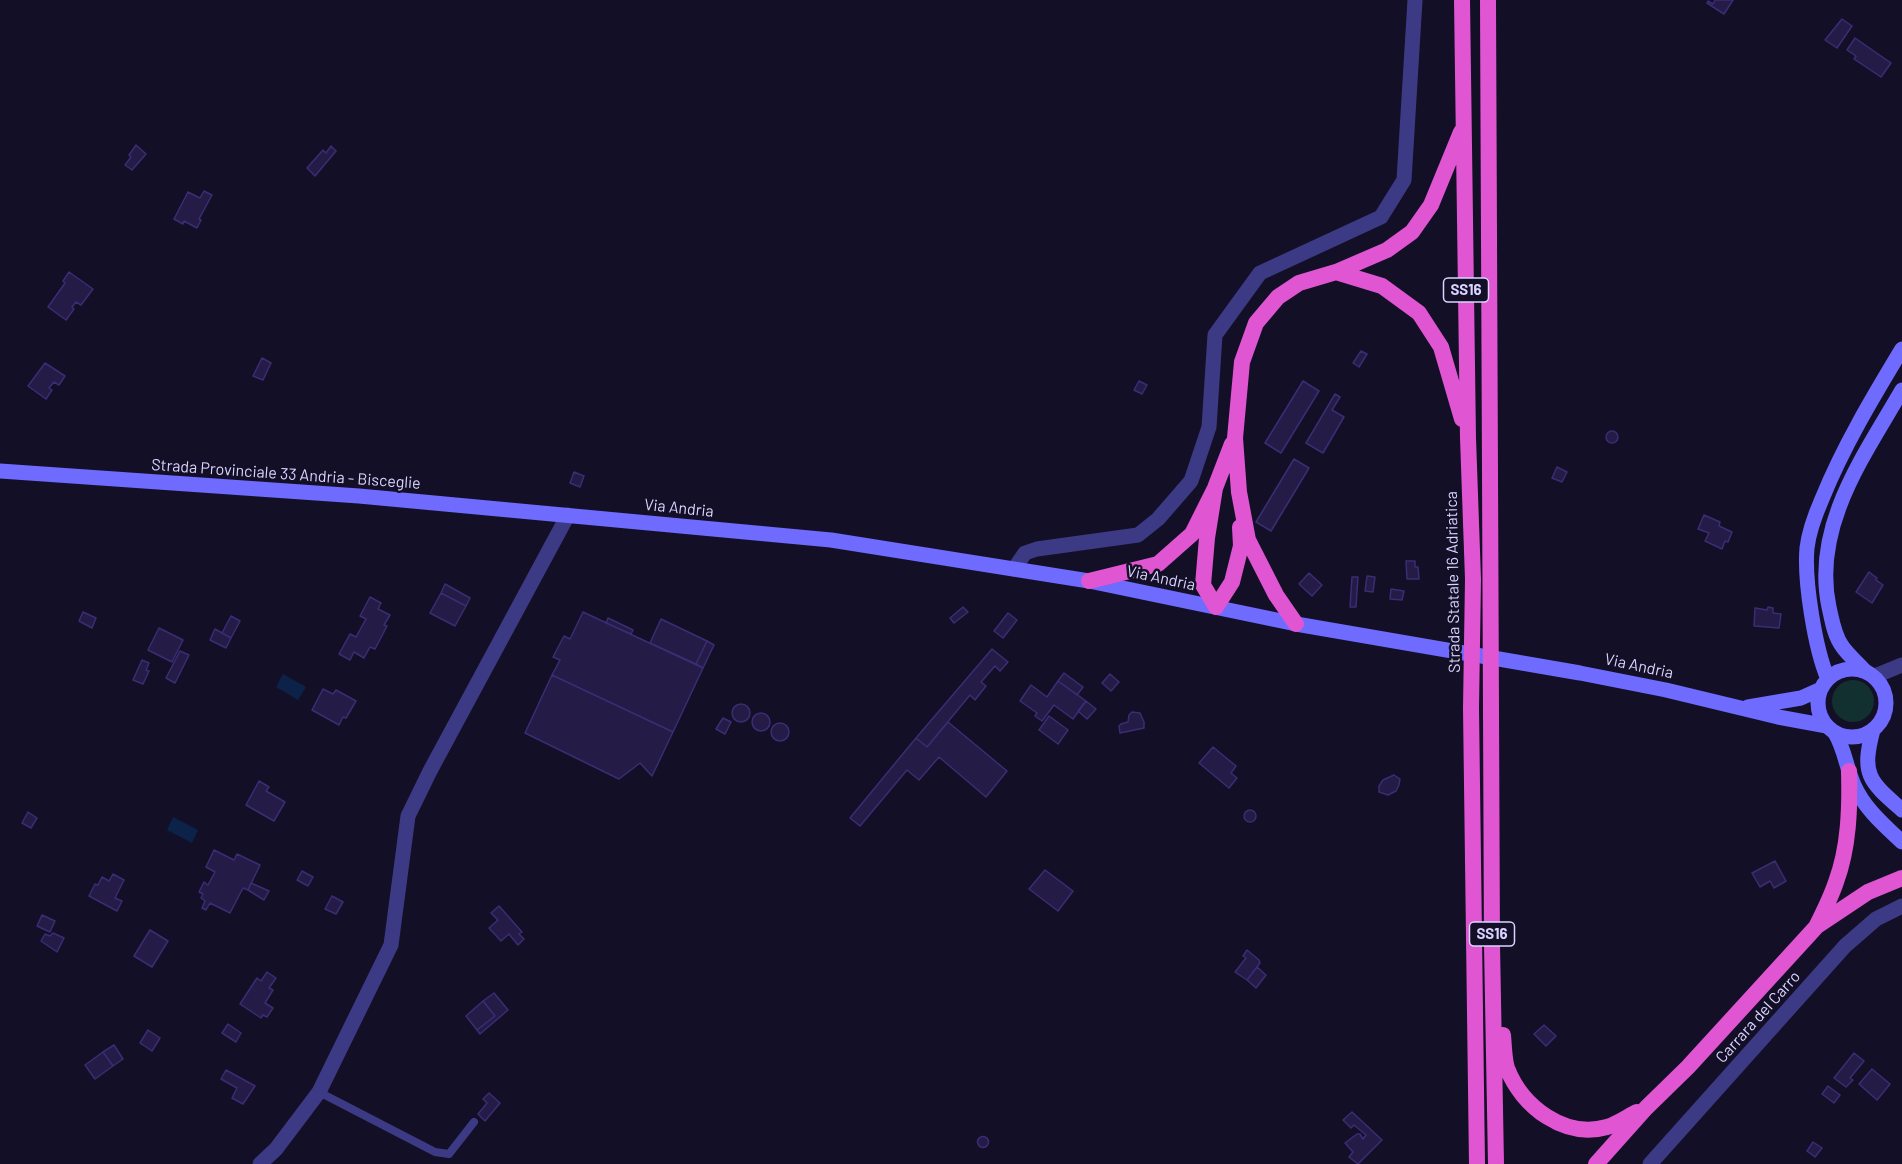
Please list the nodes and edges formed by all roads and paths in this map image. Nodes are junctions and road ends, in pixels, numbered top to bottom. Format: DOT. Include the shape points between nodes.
graph roads {
  1 [pos="1415,0"];
  2 [pos="1462,0"];
  3 [pos="1488,0"];
  4 [pos="1464,125"];
  5 [pos="1336,272"];
  6 [pos="1902,349"];
  7 [pos="1902,390"];
  8 [pos="1235,438"];
  9 [pos="1468,438"];
  10 [pos="0,471"];
  11 [pos="1215,488"];
  12 [pos="1239,492"];
  13 [pos="568,515"];
  14 [pos="1014,568"];
  15 [pos="1089,581"];
  16 [pos="1216,607"];
  17 [pos="1296,624"];
  18 [pos="1902,665"];
  19 [pos="1869,673"];
  20 [pos="1824,684"];
  21 [pos="1742,708"];
  22 [pos="1831,729"];
  23 [pos="1873,730"];
  24 [pos="1849,771"];
  25 [pos="1902,810"];
  26 [pos="1902,842"];
  27 [pos="1902,878"];
  28 [pos="1902,906"];
  29 [pos="1817,926"];
  30 [pos="1492,945"];
  31 [pos="319,1092"];
  32 [pos="1646,1108"];
  33 [pos="474,1122"];
  34 [pos="260,1164"];
  35 [pos="1477,1164"];
  36 [pos="1496,1164"];
  37 [pos="1596,1164"];
  38 [pos="1650,1164"];
  1 -- 14 [label="street" via="1404,180 1381,218 1260,273 1215,335 1209,427 1191,481 1158,519 1138,535 1025,553"];
  2 -- 4 [label="highway, Strada Statale 16 Adriatica / SS16"];
  3 -- 30 [label="highway, SS16"];
  4 -- 5 [label="highway, SS16" via="1431,205 1412,232 1387,250"];
  4 -- 9 [label="highway, Strada Statale 16 Adriatica / SS16"];
  5 -- 8 [label="highway, SS16" via="1299,283 1278,297 1256,323 1242,362"];
  5 -- 9 [label="highway, SS16" via="1382,286 1419,313 1441,348"];
  6 -- 20 [label="main road" via="1840,458 1812,522 1807,547 1810,599"];
  7 -- 19 [label="main road" via="1842,497 1826,551 1828,601 1835,632 1842,646"];
  8 -- 11 [label="highway, SS16"];
  8 -- 12 [label="highway, SS16"];
  9 -- 35 [label="highway, Strada Statale 16 Adriatica / SS16" via="1473,579"];
  10 -- 13 [label="main road, Strada Provinciale 33 Andria - Bisceglie"];
  11 -- 15 [label="highway, SS16" via="1192,534 1158,564"];
  11 -- 16 [label="highway, SS16" via="1203,585"];
  12 -- 16 [label="highway, SS16" via="1241,546 1232,582"];
  12 -- 17 [label="highway, SS16" via="1248,540"];
  13 -- 14 [label="main road, Via Andria" via="831,540"];
  13 -- 31 [label="street" via="408,816 391,945"];
  14 -- 15 [label="main road, Via Andria"];
  15 -- 16 [label="main road, Via Andria"];
  16 -- 17 [label="main road, Via Andria"];
  17 -- 21 [label="main road, Via Andria" via="1580,673"];
  18 -- 19 [label="street"];
  19 -- 20 [label="main road, Via Andria" via="1844,669"];
  19 -- 23 [label="main road" via="1881,684 1887,704 1881,723"];
  20 -- 21 [label="main road, Via Andria" via="1801,698"];
  20 -- 22 [label="main road" via="1818,708"];
  21 -- 22 [label="main road, Via Andria"];
  22 -- 23 [label="main road, Via Andria" via="1854,737"];
  22 -- 24 [label="main road" via="1842,744"];
  23 -- 25 [label="main road" via="1867,760 1869,777"];
  24 -- 26 [label="main road" via="1868,808"];
  24 -- 29 [label="highway, SS16" via="1848,830 1837,880"];
  27 -- 29 [label="highway, SS16" via="1868,892"];
  28 -- 38 [label="street, Carrara del Carro" via="1876,920 1845,946"];
  29 -- 32 [label="highway, SS16"];
  30 -- 32 [label="highway, SS16" via="1507,1067 1527,1102 1554,1121 1583,1130 1608,1127"];
  30 -- 36 [label="highway, SS16"];
  31 -- 33 [label="lane" via="435,1152 449,1154"];
  31 -- 34 [label="street"];
  32 -- 37 [label="highway, SS16"];
}
